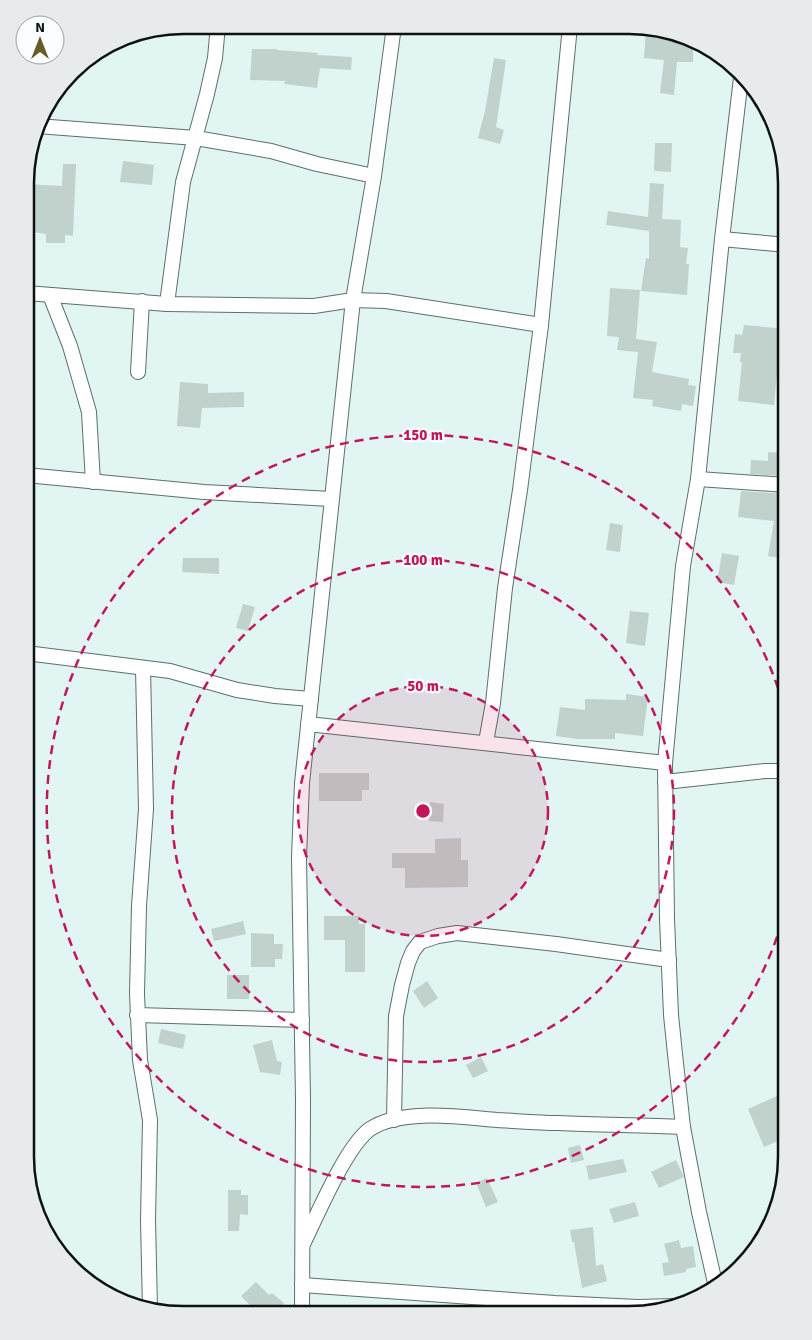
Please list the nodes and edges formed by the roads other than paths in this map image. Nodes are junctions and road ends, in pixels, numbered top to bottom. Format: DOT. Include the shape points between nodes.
graph roads {
  1 [pos="217,34"];
  2 [pos="393,34"];
  3 [pos="569,34"];
  4 [pos="740,84"];
  5 [pos="45,127"];
  6 [pos="196,138"];
  7 [pos="374,176"];
  8 [pos="722,239"];
  9 [pos="778,244"];
  10 [pos="34,294"];
  11 [pos="50,295"];
  12 [pos="353,300"];
  13 [pos="142,302"];
  14 [pos="167,304"];
  15 [pos="541,325"];
  16 [pos="138,372"];
  17 [pos="34,476"];
  18 [pos="698,478"];
  19 [pos="92,482"];
  20 [pos="778,484"];
  21 [pos="331,499"];
  22 [pos="34,654"];
  23 [pos="143,668"];
  24 [pos="311,700"];
  25 [pos="308,724"];
  26 [pos="486,742"];
  27 [pos="665,763"];
  28 [pos="778,771"];
  29 [pos="665,782"];
  30 [pos="669,960"];
  31 [pos="137,1015"];
  32 [pos="302,1020"];
  33 [pos="394,1120"];
  34 [pos="683,1127"];
  35 [pos="301,1248"];
  36 [pos="714,1279"];
  37 [pos="302,1285"];
  38 [pos="150,1302"];
  39 [pos="302,1306"];
  40 [pos="617,1306"];
  1 -- 6 [label="street" via="215,58"];
  2 -- 7 [label="street"];
  3 -- 15 [label="street"];
  4 -- 8 [label="street"];
  5 -- 6 [label="street"];
  6 -- 7 [label="street" via="271,151"];
  6 -- 14 [label="street" via="183,182"];
  7 -- 12 [label="street"];
  8 -- 9 [label="street"];
  8 -- 18 [label="street"];
  10 -- 11 [label="street"];
  11 -- 13 [label="street"];
  11 -- 19 [label="street" via="70,346 89,412"];
  12 -- 14 [label="street" via="314,306"];
  12 -- 15 [label="street" via="386,301"];
  12 -- 21 [label="street"];
  13 -- 14 [label="street"];
  13 -- 16 [label="street"];
  15 -- 26 [label="street" via="505,588 494,703"];
  17 -- 19 [label="street"];
  18 -- 20 [label="street"];
  18 -- 27 [label="street" via="683,566"];
  19 -- 21 [label="street"];
  21 -- 24 [label="street"];
  22 -- 23 [label="street"];
  23 -- 24 [label="street" via="170,671 237,690"];
  23 -- 31 [label="street" via="146,832 138,906"];
  24 -- 25 [label="street"];
  25 -- 26 [label="street"];
  25 -- 32 [label="street" via="300,818"];
  26 -- 27 [label="street"];
  27 -- 29 [label="street"];
  28 -- 29 [label="street"];
  29 -- 30 [label="street"];
  30 -- 33 [label="street" via="458,933 420,942 408,962 396,1016"];
  30 -- 34 [label="street"];
  31 -- 32 [label="street"];
  31 -- 38 [label="street" via="140,1060 150,1120"];
  32 -- 35 [label="street"];
  33 -- 34 [label="street" via="449,1115"];
  33 -- 35 [label="street" via="370,1129 359,1140"];
  34 -- 36 [label="street"];
  35 -- 37 [label="street"];
  37 -- 39 [label="street"];
  37 -- 40 [label="street"];
}
